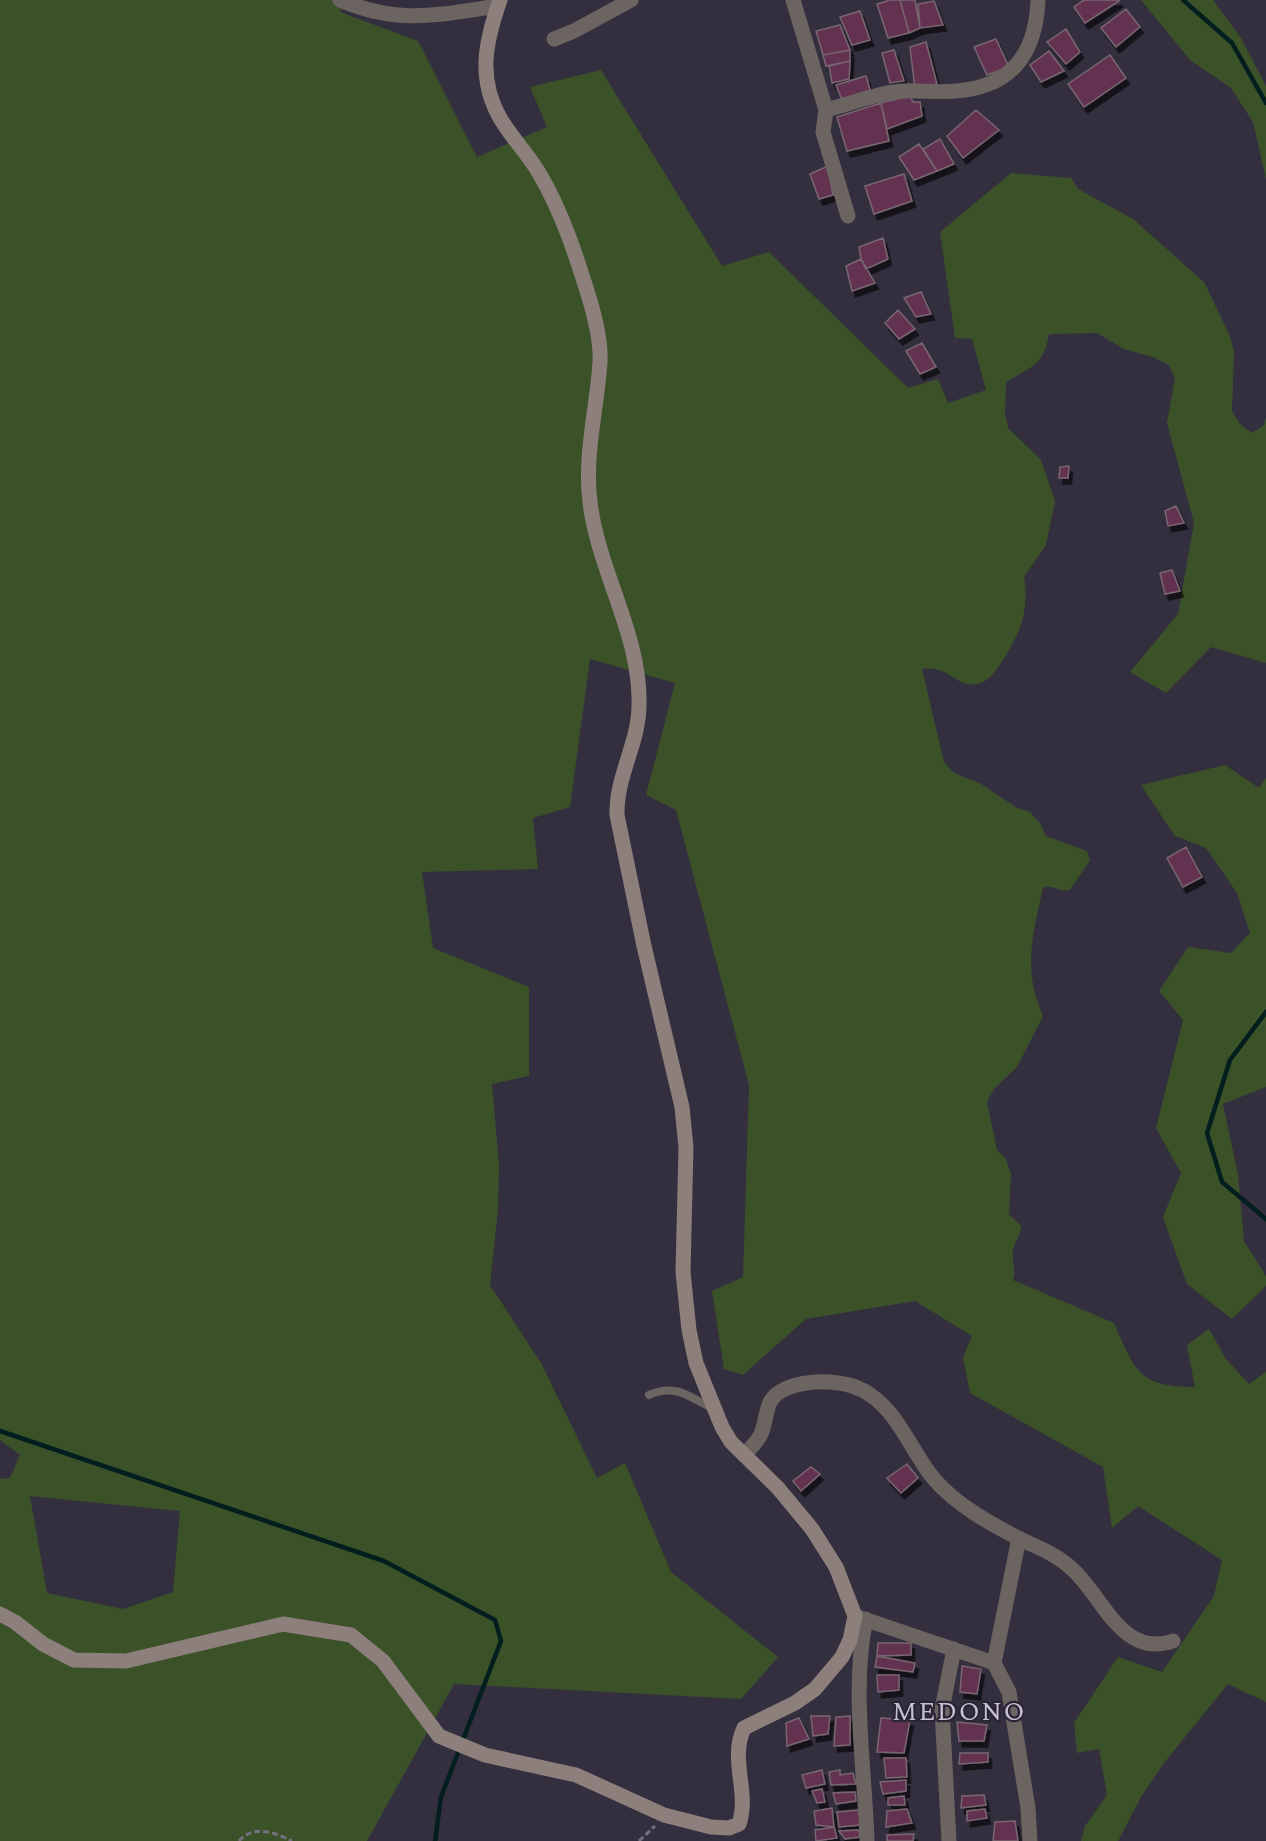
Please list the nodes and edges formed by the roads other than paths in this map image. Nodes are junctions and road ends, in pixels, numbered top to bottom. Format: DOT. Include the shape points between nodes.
graph roads {
  1 [pos="340,0"];
  2 [pos="631,0"];
  3 [pos="793,0"];
  4 [pos="1038,0"];
  5 [pos="499,3"];
  6 [pos="554,39"];
  7 [pos="826,110"];
  8 [pos="848,216"];
  9 [pos="649,1395"];
  10 [pos="714,1409"];
  11 [pos="744,1455"];
  12 [pos="1019,1538"];
  13 [pos="0,1614"];
  14 [pos="860,1617"];
  15 [pos="1173,1641"];
  16 [pos="954,1649"];
  17 [pos="994,1664"];
  18 [pos="867,1841"];
  19 [pos="949,1841"];
  20 [pos="1030,1841"];
  1 -- 5 [label="street" via="400,17 432,16"];
  2 -- 6 [label="street"];
  3 -- 7 [label="street"];
  4 -- 7 [label="street" via="1030,46 1020,63 995,81 957,92 900,92"];
  5 -- 10 [label="street" via="486,45 486,82 500,118 546,186 571,242 597,329 600,363 592,411 590,502 639,687 638,725 619,786 616,815 682,1107 686,1147 682,1249 685,1298 694,1356"];
  7 -- 8 [label="street" via="823,132"];
  9 -- 10 [label="lane" via="676,1390"];
  10 -- 11 [label="street"];
  11 -- 12 [label="street" via="761,1433 768,1403 774,1395 809,1383 859,1388 872,1395 887,1412 947,1492"];
  11 -- 14 [label="street" via="812,1528"];
  12 -- 15 [label="street" via="1071,1567 1103,1610 1142,1642 1159,1646"];
  12 -- 17 [label="street"];
  13 -- 14 [label="street" via="74,1660 126,1661 283,1624 351,1635 383,1661 439,1736 485,1755 576,1775 664,1815 729,1828 739,1824 743,1798 737,1750 744,1728 814,1689 842,1657"];
  14 -- 16 [label="street"];
  14 -- 18 [label="street"];
  16 -- 17 [label="street"];
  16 -- 19 [label="street" via="942,1709"];
  17 -- 20 [label="street" via="1009,1692"];
}
